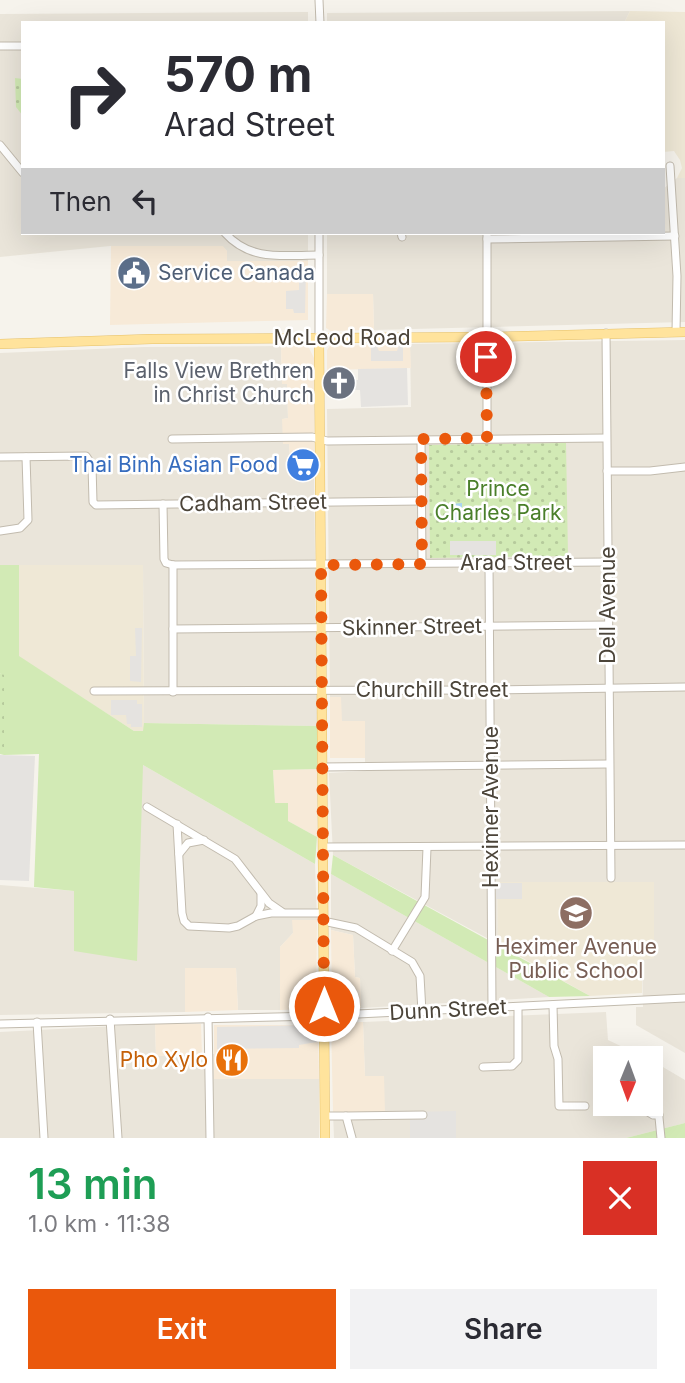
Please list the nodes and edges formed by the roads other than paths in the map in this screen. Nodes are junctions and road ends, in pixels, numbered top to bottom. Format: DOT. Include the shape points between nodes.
graph roads {
  1 [pos="319,0"];
  2 [pos="320,21"];
  3 [pos="0,46"];
  4 [pos="21,46"];
  5 [pos="0,145"];
  6 [pos="670,166"];
  7 [pos="21,171"];
  8 [pos="227,235"];
  9 [pos="319,235"];
  10 [pos="487,236"];
  11 [pos="675,236"];
  12 [pos="319,255"];
  13 [pos="681,332"];
  14 [pos="606,333"];
  15 [pos="319,337"];
  16 [pos="486,337"];
  17 [pos="0,344"];
  18 [pos="487,438"];
  19 [pos="606,438"];
  20 [pos="172,439"];
  21 [pos="320,439"];
  22 [pos="421,439"];
  23 [pos="0,457"];
  24 [pos="26,457"];
  25 [pos="685,467"];
  26 [pos="607,471"];
  27 [pos="321,501"];
  28 [pos="422,501"];
  29 [pos="163,504"];
  30 [pos="0,531"];
  31 [pos="608,562"];
  32 [pos="489,563"];
  33 [pos="422,564"];
  34 [pos="173,565"];
  35 [pos="321,565"];
  36 [pos="608,625"];
  37 [pos="490,626"];
  38 [pos="321,628"];
  39 [pos="173,629"];
  40 [pos="685,687"];
  41 [pos="608,689"];
  42 [pos="490,690"];
  43 [pos="94,691"];
  44 [pos="321,691"];
  45 [pos="173,692"];
  46 [pos="608,764"];
  47 [pos="490,765"];
  48 [pos="322,766"];
  49 [pos="147,807"];
  50 [pos="177,824"];
  51 [pos="204,840"];
  52 [pos="610,845"];
  53 [pos="685,845"];
  54 [pos="323,847"];
  55 [pos="491,847"];
  56 [pos="427,848"];
  57 [pos="179,855"];
  58 [pos="611,878"];
  59 [pos="261,893"];
  60 [pos="282,912"];
  61 [pos="256,916"];
  62 [pos="323,917"];
  63 [pos="392,951"];
  64 [pos="685,998"];
  65 [pos="553,1006"];
  66 [pos="518,1007"];
  67 [pos="492,1008"];
  68 [pos="422,1012"];
  69 [pos="324,1016"];
  70 [pos="208,1017"];
  71 [pos="110,1019"];
  72 [pos="37,1023"];
  73 [pos="0,1024"];
  74 [pos="483,1067"];
  75 [pos="585,1106"];
  76 [pos="423,1115"];
  77 [pos="325,1116"];
  78 [pos="346,1116"];
  79 [pos="659,1116"];
  80 [pos="44,1138"];
  81 [pos="118,1138"];
  82 [pos="210,1138"];
  83 [pos="325,1138"];
  84 [pos="352,1138"];
  85 [pos="661,1138"];
  1 -- 2 [label="street"];
  3 -- 4 [label="street"];
  5 -- 7 [label="street"];
  6 -- 11 [label="street"];
  8 -- 12 [label="street" via="252,253"];
  9 -- 12 [label="street"];
  10 -- 11 [label="street"];
  10 -- 16 [label="street"];
  11 -- 13 [label="street"];
  12 -- 15 [label="street"];
  13 -- 14 [label="main road, McLeod Road"];
  14 -- 16 [label="main road, McLeod Road"];
  14 -- 19 [label="street, Dell Avenue"];
  15 -- 16 [label="main road, McLeod Road"];
  15 -- 17 [label="main road, McLeod Road"];
  15 -- 21 [label="main road"];
  16 -- 18 [label="street"];
  18 -- 19 [label="street"];
  18 -- 22 [label="street"];
  19 -- 26 [label="street, Dell Avenue"];
  20 -- 21 [label="street"];
  21 -- 22 [label="street"];
  21 -- 27 [label="main road"];
  22 -- 28 [label="street"];
  23 -- 24 [label="street"];
  24 -- 29 [label="street, Cadham Street" via="86,456 92,466 96,505"];
  24 -- 30 [label="street" via="28,520 20,528"];
  25 -- 26 [label="street"];
  26 -- 31 [label="street, Dell Avenue"];
  27 -- 28 [label="street, Cadham Street"];
  27 -- 29 [label="street, Cadham Street"];
  27 -- 35 [label="main road"];
  28 -- 33 [label="street"];
  29 -- 34 [label="street" via="164,559"];
  31 -- 32 [label="street, Arad Street"];
  31 -- 36 [label="street, Dell Avenue"];
  32 -- 33 [label="street, Arad Street"];
  32 -- 37 [label="street, Heximer Avenue"];
  33 -- 35 [label="street, Arad Street"];
  34 -- 35 [label="street, Arad Street"];
  34 -- 39 [label="street"];
  35 -- 38 [label="main road"];
  36 -- 37 [label="street, Skinner Street"];
  36 -- 41 [label="street, Dell Avenue"];
  37 -- 38 [label="street, Skinner Street"];
  37 -- 42 [label="street, Heximer Avenue"];
  38 -- 39 [label="street, Skinner Street"];
  38 -- 44 [label="main road"];
  39 -- 45 [label="street"];
  40 -- 41 [label="street, Churchill Street"];
  41 -- 42 [label="street, Churchill Street"];
  41 -- 46 [label="street, Dell Avenue"];
  42 -- 44 [label="street, Churchill Street"];
  42 -- 47 [label="street, Heximer Avenue"];
  43 -- 45 [label="street, Churchill Street"];
  44 -- 45 [label="street, Churchill Street"];
  44 -- 48 [label="main road"];
  46 -- 47 [label="street"];
  46 -- 52 [label="street, Dell Avenue"];
  47 -- 48 [label="street"];
  47 -- 55 [label="street, Heximer Avenue"];
  48 -- 54 [label="main road"];
  49 -- 50 [label="street"];
  50 -- 51 [label="street"];
  50 -- 57 [label="street"];
  51 -- 57 [label="street" via="188,844"];
  51 -- 59 [label="street" via="235,859"];
  52 -- 53 [label="street"];
  52 -- 55 [label="street"];
  52 -- 58 [label="street, Dell Avenue"];
  54 -- 56 [label="street"];
  54 -- 62 [label="main road"];
  55 -- 56 [label="street"];
  55 -- 67 [label="street, Heximer Avenue"];
  56 -- 63 [label="street" via="425,897"];
  57 -- 61 [label="street" via="182,914 189,926 229,928"];
  59 -- 60 [label="street"];
  59 -- 61 [label="street"];
  60 -- 61 [label="street"];
  60 -- 62 [label="street"];
  62 -- 63 [label="street" via="356,928"];
  62 -- 69 [label="main road"];
  63 -- 68 [label="street" via="412,962 421,976"];
  64 -- 65 [label="street, Dunn Street"];
  65 -- 66 [label="street, Dunn Street"];
  65 -- 75 [label="street" via="559,1106"];
  66 -- 67 [label="street, Dunn Street"];
  66 -- 74 [label="street" via="518,1060 512,1066"];
  67 -- 68 [label="street, Dunn Street"];
  68 -- 69 [label="street, Dunn Street"];
  69 -- 70 [label="street, Dunn Street"];
  69 -- 77 [label="main road"];
  70 -- 71 [label="street, Dunn Street"];
  70 -- 82 [label="street"];
  71 -- 72 [label="street, Dunn Street"];
  71 -- 81 [label="street"];
  72 -- 73 [label="street, Dunn Street"];
  72 -- 80 [label="street"];
  76 -- 78 [label="street"];
  77 -- 78 [label="street"];
  77 -- 83 [label="main road"];
  78 -- 84 [label="street"];
  79 -- 85 [label="street"];
}
